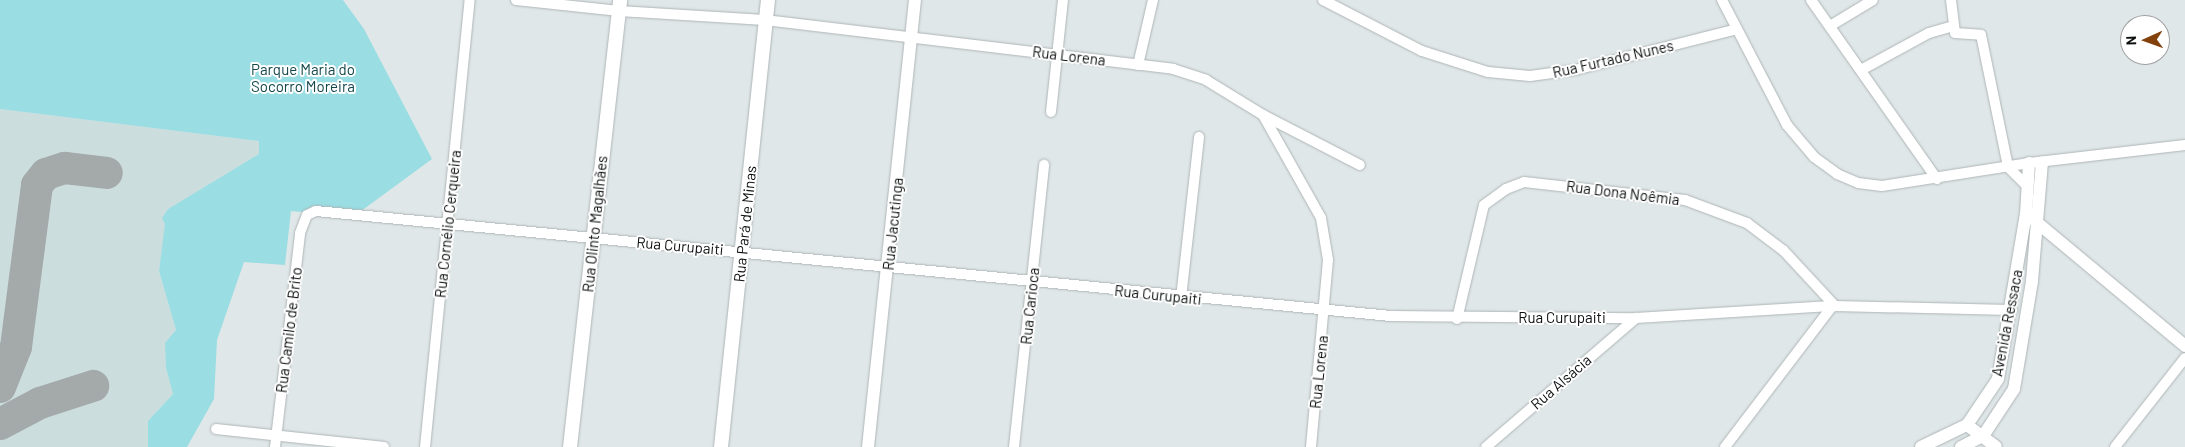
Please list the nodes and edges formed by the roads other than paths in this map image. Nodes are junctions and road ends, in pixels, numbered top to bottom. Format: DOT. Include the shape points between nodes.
graph roads {
  1 [pos="470,0"];
  2 [pos="516,0"];
  3 [pos="768,0"];
  4 [pos="916,0"];
  5 [pos="1063,0"];
  6 [pos="1153,0"];
  7 [pos="1323,0"];
  8 [pos="1722,0"];
  9 [pos="1811,0"];
  10 [pos="1873,0"];
  11 [pos="1951,0"];
  12 [pos="619,6"];
  13 [pos="765,20"];
  14 [pos="1830,26"];
  15 [pos="1953,26"];
  16 [pos="1737,29"];
  17 [pos="911,38"];
  18 [pos="1058,54"];
  19 [pos="1138,65"];
  20 [pos="1860,70"];
  21 [pos="1051,112"];
  22 [pos="1263,115"];
  23 [pos="1199,137"];
  24 [pos="2185,145"];
  25 [pos="2042,162"];
  26 [pos="2029,163"];
  27 [pos="1044,165"];
  28 [pos="1360,165"];
  29 [pos="2008,166"];
  30 [pos="1937,179"];
  31 [pos="2028,188"];
  32 [pos="2026,214"];
  33 [pos="306,215"];
  34 [pos="2038,222"];
  35 [pos="448,224"];
  36 [pos="594,239"];
  37 [pos="743,252"];
  38 [pos="888,266"];
  39 [pos="1033,282"];
  40 [pos="1181,298"];
  41 [pos="1833,307"];
  42 [pos="1325,309"];
  43 [pos="2012,310"];
  44 [pos="1457,318"];
  45 [pos="1636,318"];
  46 [pos="2185,346"];
  47 [pos="2185,358"];
  48 [pos="1967,425"];
  49 [pos="216,429"];
  50 [pos="276,435"];
  51 [pos="1983,436"];
  52 [pos="275,447"];
  53 [pos="384,447"];
  54 [pos="425,447"];
  55 [pos="570,447"];
  56 [pos="721,447"];
  57 [pos="868,447"];
  58 [pos="1014,447"];
  59 [pos="1311,447"];
  60 [pos="1486,447"];
  61 [pos="1725,447"];
  62 [pos="1922,447"];
  63 [pos="1961,447"];
  64 [pos="1996,447"];
  65 [pos="2115,447"];
  1 -- 35 [label="street, Rua Cornélio Cerqueira"];
  2 -- 12 [label="street, Rua Lorena"];
  3 -- 13 [label="main road, Rua Pará de Minas"];
  4 -- 17 [label="street, Rua Jacutinga"];
  5 -- 18 [label="street"];
  6 -- 19 [label="street"];
  7 -- 16 [label="street, Rua Furtado Nunes" via="1422,51 1488,72 1530,76 1575,70"];
  8 -- 16 [label="street"];
  9 -- 14 [label="street"];
  10 -- 14 [label="street"];
  11 -- 15 [label="street"];
  12 -- 13 [label="street, Rua Lorena"];
  12 -- 36 [label="main road, Rua Olinto Magalhães"];
  13 -- 17 [label="street, Rua Lorena"];
  13 -- 37 [label="main road, Rua Pará de Minas"];
  14 -- 20 [label="street"];
  15 -- 20 [label="street" via="1929,33"];
  15 -- 29 [label="street" via="1955,33 1979,33"];
  16 -- 30 [label="street" via="1787,125 1800,143 1828,168 1847,180 1866,185"];
  17 -- 18 [label="street, Rua Lorena"];
  17 -- 38 [label="street, Rua Jacutinga"];
  18 -- 19 [label="street, Rua Lorena"];
  18 -- 21 [label="street"];
  19 -- 22 [label="street, Rua Lorena" via="1172,69 1206,80"];
  20 -- 30 [label="street"];
  22 -- 28 [label="street"];
  22 -- 42 [label="street, Rua Lorena" via="1321,218 1328,260"];
  23 -- 40 [label="street"];
  24 -- 25 [label="street"];
  25 -- 26 [label="street"];
  25 -- 34 [label="street, Avenida Ressaca"];
  26 -- 29 [label="street"];
  26 -- 31 [label="street, Avenida Ressaca"];
  27 -- 39 [label="street, Rua Carioca"];
  29 -- 30 [label="street"];
  29 -- 31 [label="street"];
  31 -- 32 [label="street, Avenida Ressaca"];
  32 -- 34 [label="street"];
  32 -- 43 [label="street, Avenida Ressaca"];
  33 -- 35 [label="street, Rua Curupaiti" via="316,211"];
  33 -- 50 [label="street, Rua Camilo de Brito" via="300,233"];
  34 -- 46 [label="street"];
  34 -- 51 [label="street, Avenida Ressaca" via="2028,313 2014,389"];
  35 -- 36 [label="street, Rua Curupaiti"];
  35 -- 54 [label="street, Rua Cornélio Cerqueira"];
  36 -- 37 [label="street, Rua Curupaiti"];
  36 -- 55 [label="main road, Rua Olinto Magalhães"];
  37 -- 38 [label="street, Rua Curupaiti"];
  37 -- 56 [label="main road, Rua Pará de Minas"];
  38 -- 39 [label="street, Rua Curupaiti"];
  38 -- 57 [label="street, Rua Jacutinga"];
  39 -- 40 [label="street, Rua Curupaiti"];
  39 -- 58 [label="street, Rua Carioca"];
  40 -- 42 [label="street, Rua Curupaiti"];
  41 -- 43 [label="street, Rua Curupaiti"];
  41 -- 44 [label="street, Rua Dona Noêmia" via="1784,251 1747,223 1685,200 1524,182 1506,189 1484,205"];
  41 -- 45 [label="street, Rua Curupaiti"];
  41 -- 61 [label="street"];
  42 -- 44 [label="street, Rua Curupaiti"];
  42 -- 59 [label="street, Rua Lorena"];
  43 -- 48 [label="street, Avenida Ressaca" via="1998,379"];
  44 -- 45 [label="street, Rua Curupaiti"];
  45 -- 60 [label="street, Rua Alsácia"];
  47 -- 65 [label="street"];
  48 -- 51 [label="street"];
  48 -- 62 [label="street, Avenida Ressaca"];
  49 -- 50 [label="street"];
  50 -- 52 [label="street, Rua Camilo de Brito"];
  50 -- 53 [label="street"];
  51 -- 63 [label="street"];
  51 -- 64 [label="street"];
}
